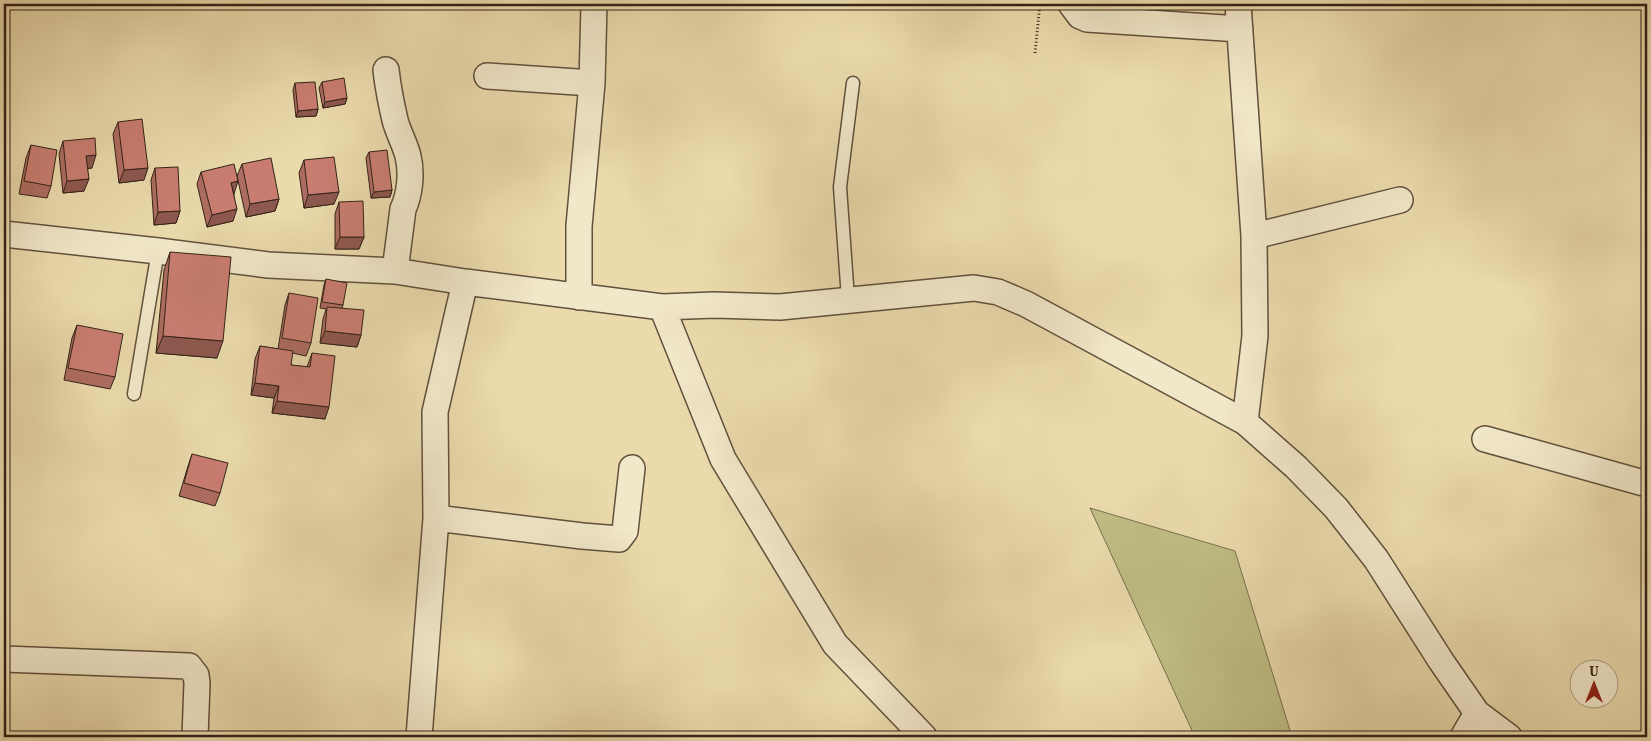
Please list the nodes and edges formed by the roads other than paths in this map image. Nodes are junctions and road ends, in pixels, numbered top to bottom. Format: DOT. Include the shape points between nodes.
graph roads {
  1 [pos="594,4"];
  2 [pos="1071,4"];
  3 [pos="1238,4"];
  4 [pos="1240,29"];
  5 [pos="386,70"];
  6 [pos="486,76"];
  7 [pos="592,83"];
  8 [pos="853,83"];
  9 [pos="1400,200"];
  10 [pos="4,234"];
  11 [pos="1254,236"];
  12 [pos="158,250"];
  13 [pos="394,271"];
  14 [pos="465,282"];
  15 [pos="579,297"];
  16 [pos="848,300"];
  17 [pos="662,307"];
  18 [pos="134,394"];
  19 [pos="1245,422"];
  20 [pos="1485,439"];
  21 [pos="632,468"];
  22 [pos="1647,484"];
  23 [pos="436,518"];
  24 [pos="4,659"];
  25 [pos="1477,713"];
  26 [pos="195,737"];
  27 [pos="419,737"];
  28 [pos="924,737"];
  29 [pos="1463,737"];
  30 [pos="1509,737"];
  1 -- 7 [label="street"];
  2 -- 4 [label="street" via="1080,16 1087,19"];
  3 -- 4 [label="street"];
  4 -- 11 [label="street"];
  5 -- 13 [label="street" via="395,120 408,156 410,181"];
  6 -- 7 [label="street"];
  7 -- 15 [label="street" via="578,226"];
  8 -- 16 [label="lane" via="840,187"];
  9 -- 11 [label="street"];
  10 -- 12 [label="street"];
  11 -- 19 [label="street" via="1255,336"];
  12 -- 13 [label="street" via="268,265"];
  12 -- 18 [label="lane"];
  13 -- 14 [label="street"];
  14 -- 15 [label="street"];
  14 -- 23 [label="street" via="435,412"];
  15 -- 17 [label="street"];
  16 -- 17 [label="street" via="780,307"];
  16 -- 19 [label="street" via="974,288 998,292"];
  17 -- 28 [label="street" via="723,459 835,644"];
  19 -- 25 [label="street" via="1336,508 1376,559"];
  20 -- 22 [label="street"];
  21 -- 23 [label="street" via="625,531 619,539"];
  23 -- 27 [label="street"];
  24 -- 26 [label="street" via="189,666 198,683"];
  25 -- 29 [label="street"];
  25 -- 30 [label="street"];
}
